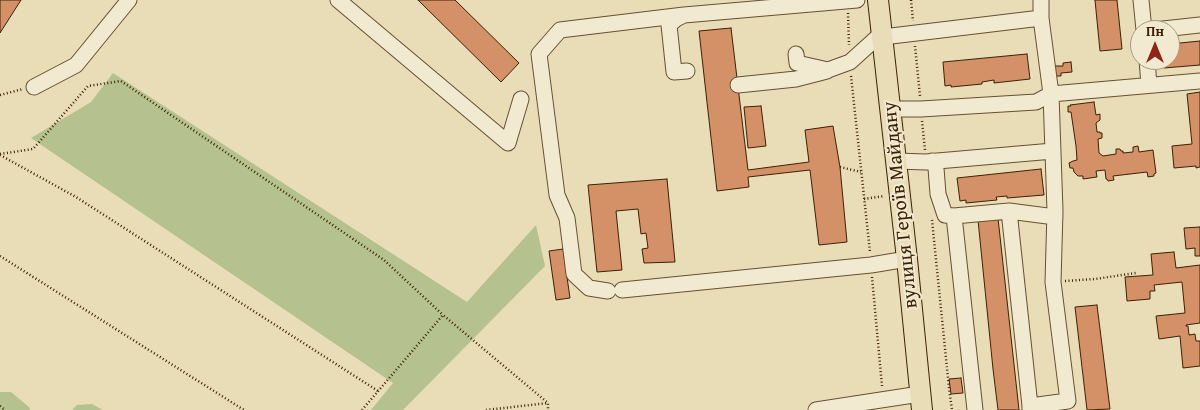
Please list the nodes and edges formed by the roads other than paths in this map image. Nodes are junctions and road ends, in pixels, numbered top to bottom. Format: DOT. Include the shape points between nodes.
graph roads {
  1 [pos="128,0"];
  2 [pos="338,0"];
  3 [pos="878,0"];
  4 [pos="1040,0"];
  5 [pos="1140,0"];
  6 [pos="852,1"];
  7 [pos="684,15"];
  8 [pos="1041,18"];
  9 [pos="1143,20"];
  10 [pos="1200,25"];
  11 [pos="1180,27"];
  12 [pos="883,35"];
  13 [pos="796,54"];
  14 [pos="828,70"];
  15 [pos="1148,70"];
  16 [pos="687,71"];
  17 [pos="1200,81"];
  18 [pos="738,85"];
  19 [pos="1149,85"];
  20 [pos="34,87"];
  21 [pos="1051,94"];
  22 [pos="521,99"];
  23 [pos="890,109"];
  24 [pos="1053,151"];
  25 [pos="896,161"];
  26 [pos="932,161"];
  27 [pos="1009,211"];
  28 [pos="954,216"];
  29 [pos="1055,217"];
  30 [pos="907,259"];
  31 [pos="921,402"];
  32 [pos="1030,408"];
  33 [pos="816,410"];
  34 [pos="975,410"];
  1 -- 20 [label="lane" via="76,65"];
  2 -- 22 [label="lane" via="508,143"];
  3 -- 12 [label="main road, вулиця Героїв Майдану"];
  4 -- 8 [label="lane"];
  5 -- 9 [label="lane"];
  6 -- 7 [label="lane"];
  7 -- 16 [label="lane" via="669,25 674,72"];
  7 -- 30 [label="lane" via="560,30 539,54 557,195 567,218 574,274 589,288 615,291"];
  8 -- 12 [label="lane"];
  8 -- 21 [label="lane"];
  10 -- 11 [label="lane"];
  12 -- 14 [label="lane" via="850,62"];
  12 -- 23 [label="main road, вулиця Героїв Майдану"];
  13 -- 14 [label="lane" via="797,63"];
  14 -- 18 [label="lane" via="796,79"];
  15 -- 19 [label="lane"];
  17 -- 19 [label="lane"];
  19 -- 21 [label="lane"];
  21 -- 23 [label="lane" via="1036,102"];
  21 -- 24 [label="lane"];
  23 -- 25 [label="main road, вулиця Героїв Майдану"];
  24 -- 26 [label="lane"];
  24 -- 29 [label="lane"];
  25 -- 26 [label="lane"];
  25 -- 30 [label="main road, вулиця Героїв Майдану"];
  26 -- 28 [label="lane" via="945,215"];
  27 -- 28 [label="lane"];
  27 -- 29 [label="lane"];
  27 -- 32 [label="lane"];
  28 -- 34 [label="lane"];
  29 -- 32 [label="lane" via="1054,282 1068,401"];
  30 -- 31 [label="main road, вулиця Героїв Майдану"];
  31 -- 33 [label="lane" via="883,399"];
}
